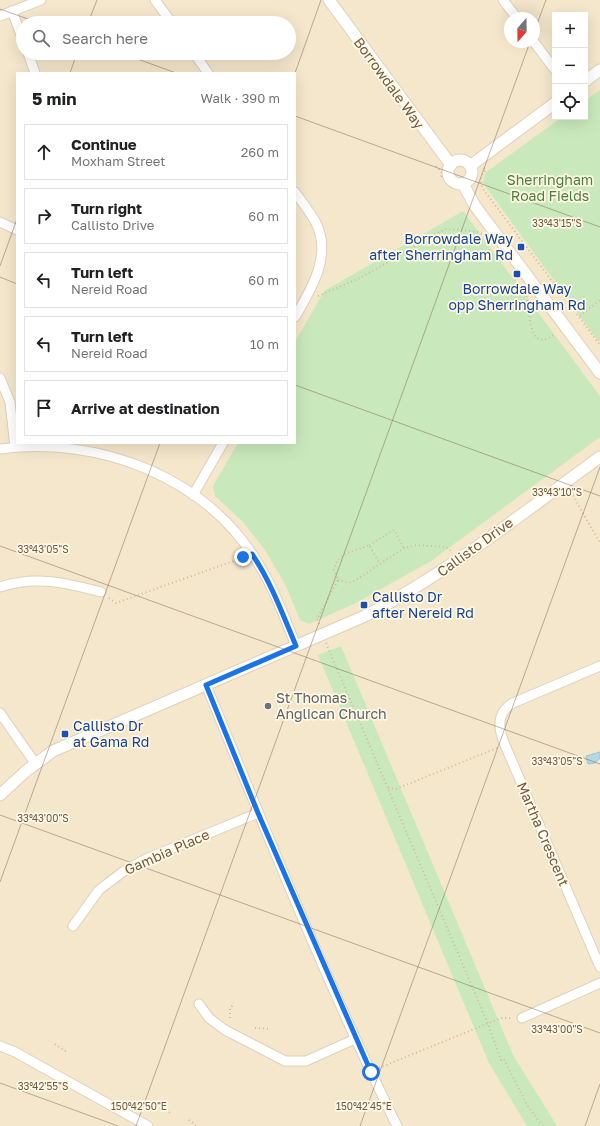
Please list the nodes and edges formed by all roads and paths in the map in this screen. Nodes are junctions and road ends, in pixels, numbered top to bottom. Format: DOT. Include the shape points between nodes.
graph roads {
  1 [pos="41,0"];
  2 [pos="155,0"];
  3 [pos="329,0"];
  4 [pos="503,0"];
  5 [pos="12,11"];
  6 [pos="512,12"];
  7 [pos="0,16"];
  8 [pos="167,16"];
  9 [pos="16,22"];
  10 [pos="538,48"];
  11 [pos="30,60"];
  12 [pos="199,60"];
  13 [pos="552,66"];
  14 [pos="600,70"];
  15 [pos="35,72"];
  16 [pos="207,72"];
  17 [pos="588,79"];
  18 [pos="552,105"];
  19 [pos="474,163"];
  20 [pos="451,165"];
  21 [pos="436,166"];
  22 [pos="443,177"];
  23 [pos="463,184"];
  24 [pos="296,193"];
  25 [pos="0,222"];
  26 [pos="16,230"];
  27 [pos="483,235"];
  28 [pos="526,294"];
  29 [pos="307,296"];
  30 [pos="600,300"];
  31 [pos="296,315"];
  32 [pos="580,316"];
  33 [pos="554,335"];
  34 [pos="600,345"];
  35 [pos="599,370"];
  36 [pos="0,378"];
  37 [pos="222,444"];
  38 [pos="15,447"];
  39 [pos="0,449"];
  40 [pos="600,457"];
  41 [pos="566,482"];
  42 [pos="193,495"];
  43 [pos="600,543"];
  44 [pos="369,545"];
  45 [pos="404,548"];
  46 [pos="252,554"];
  47 [pos="460,559"];
  48 [pos="380,564"];
  49 [pos="338,580"];
  50 [pos="0,587"];
  51 [pos="101,592"];
  52 [pos="323,635"];
  53 [pos="296,646"];
  54 [pos="600,666"];
  55 [pos="206,685"];
  56 [pos="0,713"];
  57 [pos="505,745"];
  58 [pos="35,763"];
  59 [pos="388,788"];
  60 [pos="0,795"];
  61 [pos="258,813"];
  62 [pos="73,926"];
  63 [pos="600,967"];
  64 [pos="600,983"];
  65 [pos="234,1003"];
  66 [pos="199,1004"];
  67 [pos="230,1018"];
  68 [pos="522,1018"];
  69 [pos="488,1024"];
  70 [pos="255,1028"];
  71 [pos="271,1029"];
  72 [pos="355,1039"];
  73 [pos="55,1044"];
  74 [pos="0,1046"];
  75 [pos="67,1052"];
  76 [pos="371,1072"];
  77 [pos="163,1107"];
  78 [pos="170,1113"];
  79 [pos="189,1120"];
  80 [pos="148,1126"];
  81 [pos="196,1126"];
  82 [pos="397,1126"];
  83 [pos="542,1126"];
  1 -- 5 [label="street"];
  2 -- 8 [label="street"];
  3 -- 20 [label="street, Borrowdale Way"];
  4 -- 6 [label="street"];
  5 -- 7 [label="street"];
  5 -- 9 [label="street"];
  10 -- 13 [label="street"];
  11 -- 15 [label="street"];
  12 -- 16 [label="street"];
  14 -- 17 [label="street"];
  18 -- 19 [label="street"];
  19 -- 20 [label="street" via="460,160"];
  19 -- 23 [label="street" via="471,176"];
  19 -- 34 [label="path" via="486,170 481,179 483,189 595,343"];
  20 -- 23 [label="street, Borrowdale Way" via="448,172 450,179"];
  21 -- 22 [label="path"];
  23 -- 35 [label="street, Borrowdale Way" via="475,206"];
  24 -- 29 [label="street" via="315,221 322,248 317,275"];
  25 -- 26 [label="street"];
  27 -- 29 [label="path" via="478,232 445,229 354,281 321,296"];
  28 -- 33 [label="path" via="532,332 543,339"];
  29 -- 31 [label="street"];
  30 -- 32 [label="path"];
  36 -- 38 [label="street" via="10,402"];
  37 -- 42 [label="street"];
  38 -- 39 [label="street"];
  38 -- 42 [label="street" via="66,447 113,456 153,472"];
  40 -- 41 [label="street, Callisto Drive"];
  41 -- 43 [label="path"];
  41 -- 47 [label="street, Callisto Drive"];
  42 -- 46 [label="street" via="227,524"];
  44 -- 45 [label="path" via="394,530"];
  44 -- 48 [label="path"];
  44 -- 49 [label="path" via="340,557 334,570"];
  45 -- 47 [label="path" via="416,545 446,547"];
  45 -- 48 [label="path"];
  46 -- 51 [label="path" via="116,603"];
  46 -- 53 [label="street" via="269,582"];
  47 -- 52 [label="street, Callisto Drive" via="404,596"];
  48 -- 49 [label="path" via="356,580 348,583"];
  49 -- 52 [label="path" via="317,619"];
  50 -- 51 [label="street" via="39,580 74,584"];
  52 -- 53 [label="street, Callisto Drive"];
  52 -- 59 [label="path"];
  53 -- 55 [label="street, Callisto Drive"];
  54 -- 57 [label="street, Martha Crescent" via="509,705 501,714 499,723"];
  55 -- 58 [label="street, Callisto Drive" via="53,751"];
  55 -- 61 [label="street"];
  56 -- 58 [label="street"];
  57 -- 59 [label="path" via="396,789"];
  57 -- 63 [label="street, Martha Crescent"];
  58 -- 60 [label="street, Callisto Drive"];
  59 -- 69 [label="path"];
  61 -- 62 [label="street, Gambia Place" via="146,859 124,871 99,890"];
  61 -- 72 [label="street"];
  64 -- 68 [label="street"];
  65 -- 67 [label="path" via="230,1009"];
  66 -- 72 [label="street" via="224,1030 284,1061 306,1061"];
  68 -- 69 [label="path" via="501,1018"];
  69 -- 76 [label="path"];
  69 -- 83 [label="path" via="501,1060 504,1059 526,1103"];
  70 -- 71 [label="path"];
  72 -- 76 [label="street"];
  73 -- 75 [label="path"];
  74 -- 80 [label="street"];
  76 -- 82 [label="street"];
  77 -- 78 [label="path"];
  79 -- 81 [label="path"];
}
